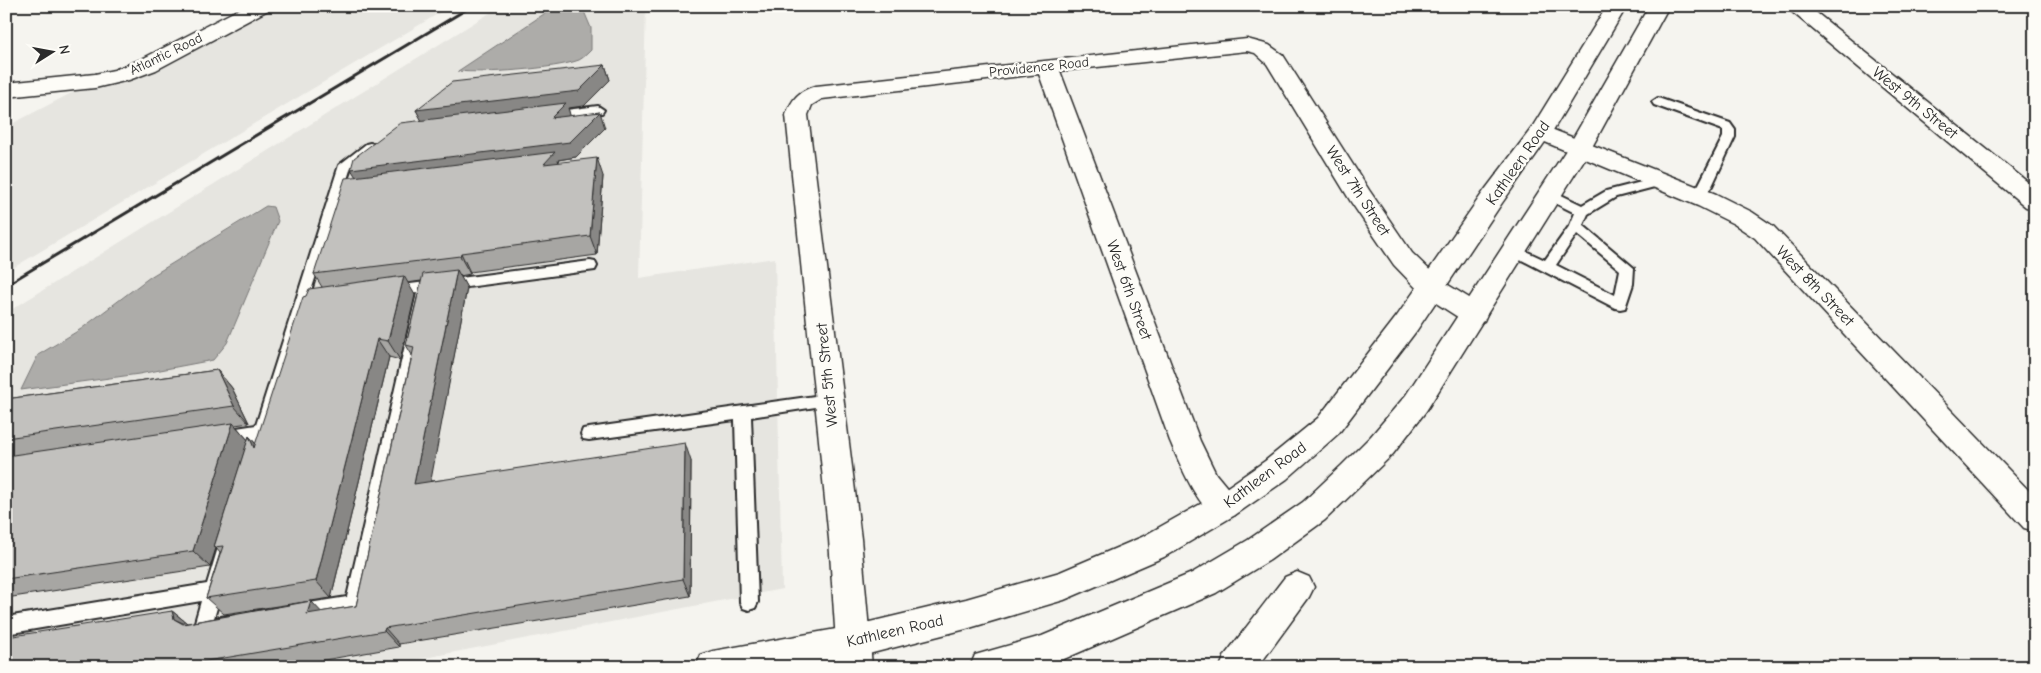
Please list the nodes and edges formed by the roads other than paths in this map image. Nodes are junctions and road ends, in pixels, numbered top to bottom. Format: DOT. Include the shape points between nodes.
graph roads {
  1 [pos="261,6"];
  2 [pos="1617,6"];
  3 [pos="1642,6"];
  4 [pos="1658,6"];
  5 [pos="1795,6"];
  6 [pos="1643,34"];
  7 [pos="1262,49"];
  8 [pos="1047,66"];
  9 [pos="6,90"];
  10 [pos="816,93"];
  11 [pos="1658,102"];
  12 [pos="598,110"];
  13 [pos="541,117"];
  14 [pos="1541,132"];
  15 [pos="380,140"];
  16 [pos="1580,147"];
  17 [pos="1661,181"];
  18 [pos="1550,195"];
  19 [pos="1697,195"];
  20 [pos="2035,201"];
  21 [pos="1584,211"];
  22 [pos="1576,226"];
  23 [pos="1515,251"];
  24 [pos="590,266"];
  25 [pos="1547,267"];
  26 [pos="426,287"];
  27 [pos="1431,287"];
  28 [pos="300,304"];
  29 [pos="1474,314"];
  30 [pos="830,400"];
  31 [pos="743,412"];
  32 [pos="262,430"];
  33 [pos="589,434"];
  34 [pos="203,439"];
  35 [pos="1224,506"];
  36 [pos="2035,518"];
  37 [pos="1297,587"];
  38 [pos="212,591"];
  39 [pos="749,602"];
  40 [pos="6,626"];
  41 [pos="854,654"];
  42 [pos="713,667"];
  43 [pos="987,667"];
  44 [pos="1237,667"];
  1 -- 9 [label="street, Atlantic Road" via="148,65 121,75 96,81"];
  2 -- 14 [label="street, Kathleen Road"];
  3 -- 6 [label="street" via="1635,19"];
  4 -- 6 [label="street"];
  5 -- 20 [label="street, West 9th Street"];
  6 -- 16 [label="street"];
  7 -- 8 [label="street, Providence Road" via="1247,45 1224,46"];
  7 -- 27 [label="street, West 7th Street" via="1275,60 1402,259"];
  8 -- 10 [label="street, Providence Road"];
  8 -- 35 [label="street, West 6th Street" via="1185,441 1205,483"];
  10 -- 30 [label="street, West 5th Street" via="802,101 797,115"];
  11 -- 19 [label="lane" via="1726,126 1729,130 1729,137 1705,186"];
  12 -- 13 [label="lane"];
  14 -- 16 [label="street, West 8th Street"];
  14 -- 27 [label="street, Kathleen Road"];
  15 -- 28 [label="lane" via="345,165 341,193"];
  16 -- 17 [label="street, West 8th Street"];
  16 -- 18 [label="street"];
  17 -- 19 [label="street, West 8th Street"];
  17 -- 21 [label="lane" via="1611,194"];
  18 -- 21 [label="lane"];
  18 -- 23 [label="street"];
  19 -- 36 [label="street, West 8th Street" via="1764,232"];
  21 -- 22 [label="lane"];
  22 -- 25 [label="lane"];
  22 -- 25 [label="lane" via="1627,268 1620,304"];
  23 -- 25 [label="lane"];
  23 -- 29 [label="street"];
  24 -- 26 [label="lane"];
  26 -- 28 [label="lane"];
  26 -- 38 [label="lane" via="354,604 202,629"];
  27 -- 29 [label="street, West 7th Street"];
  27 -- 35 [label="street, Kathleen Road" via="1408,323 1328,426 1276,470"];
  28 -- 32 [label="lane"];
  29 -- 43 [label="street" via="1416,403 1376,450 1306,517 1260,550 1204,583 1045,651"];
  30 -- 31 [label="lane"];
  30 -- 41 [label="street, West 5th Street"];
  31 -- 33 [label="lane"];
  31 -- 39 [label="lane"];
  32 -- 34 [label="lane"];
  32 -- 38 [label="lane"];
  35 -- 41 [label="street, Kathleen Road" via="1153,547 1064,585 966,614"];
  37 -- 44 [label="street"];
  38 -- 40 [label="lane"];
  41 -- 42 [label="street, Kathleen Road"];
}
